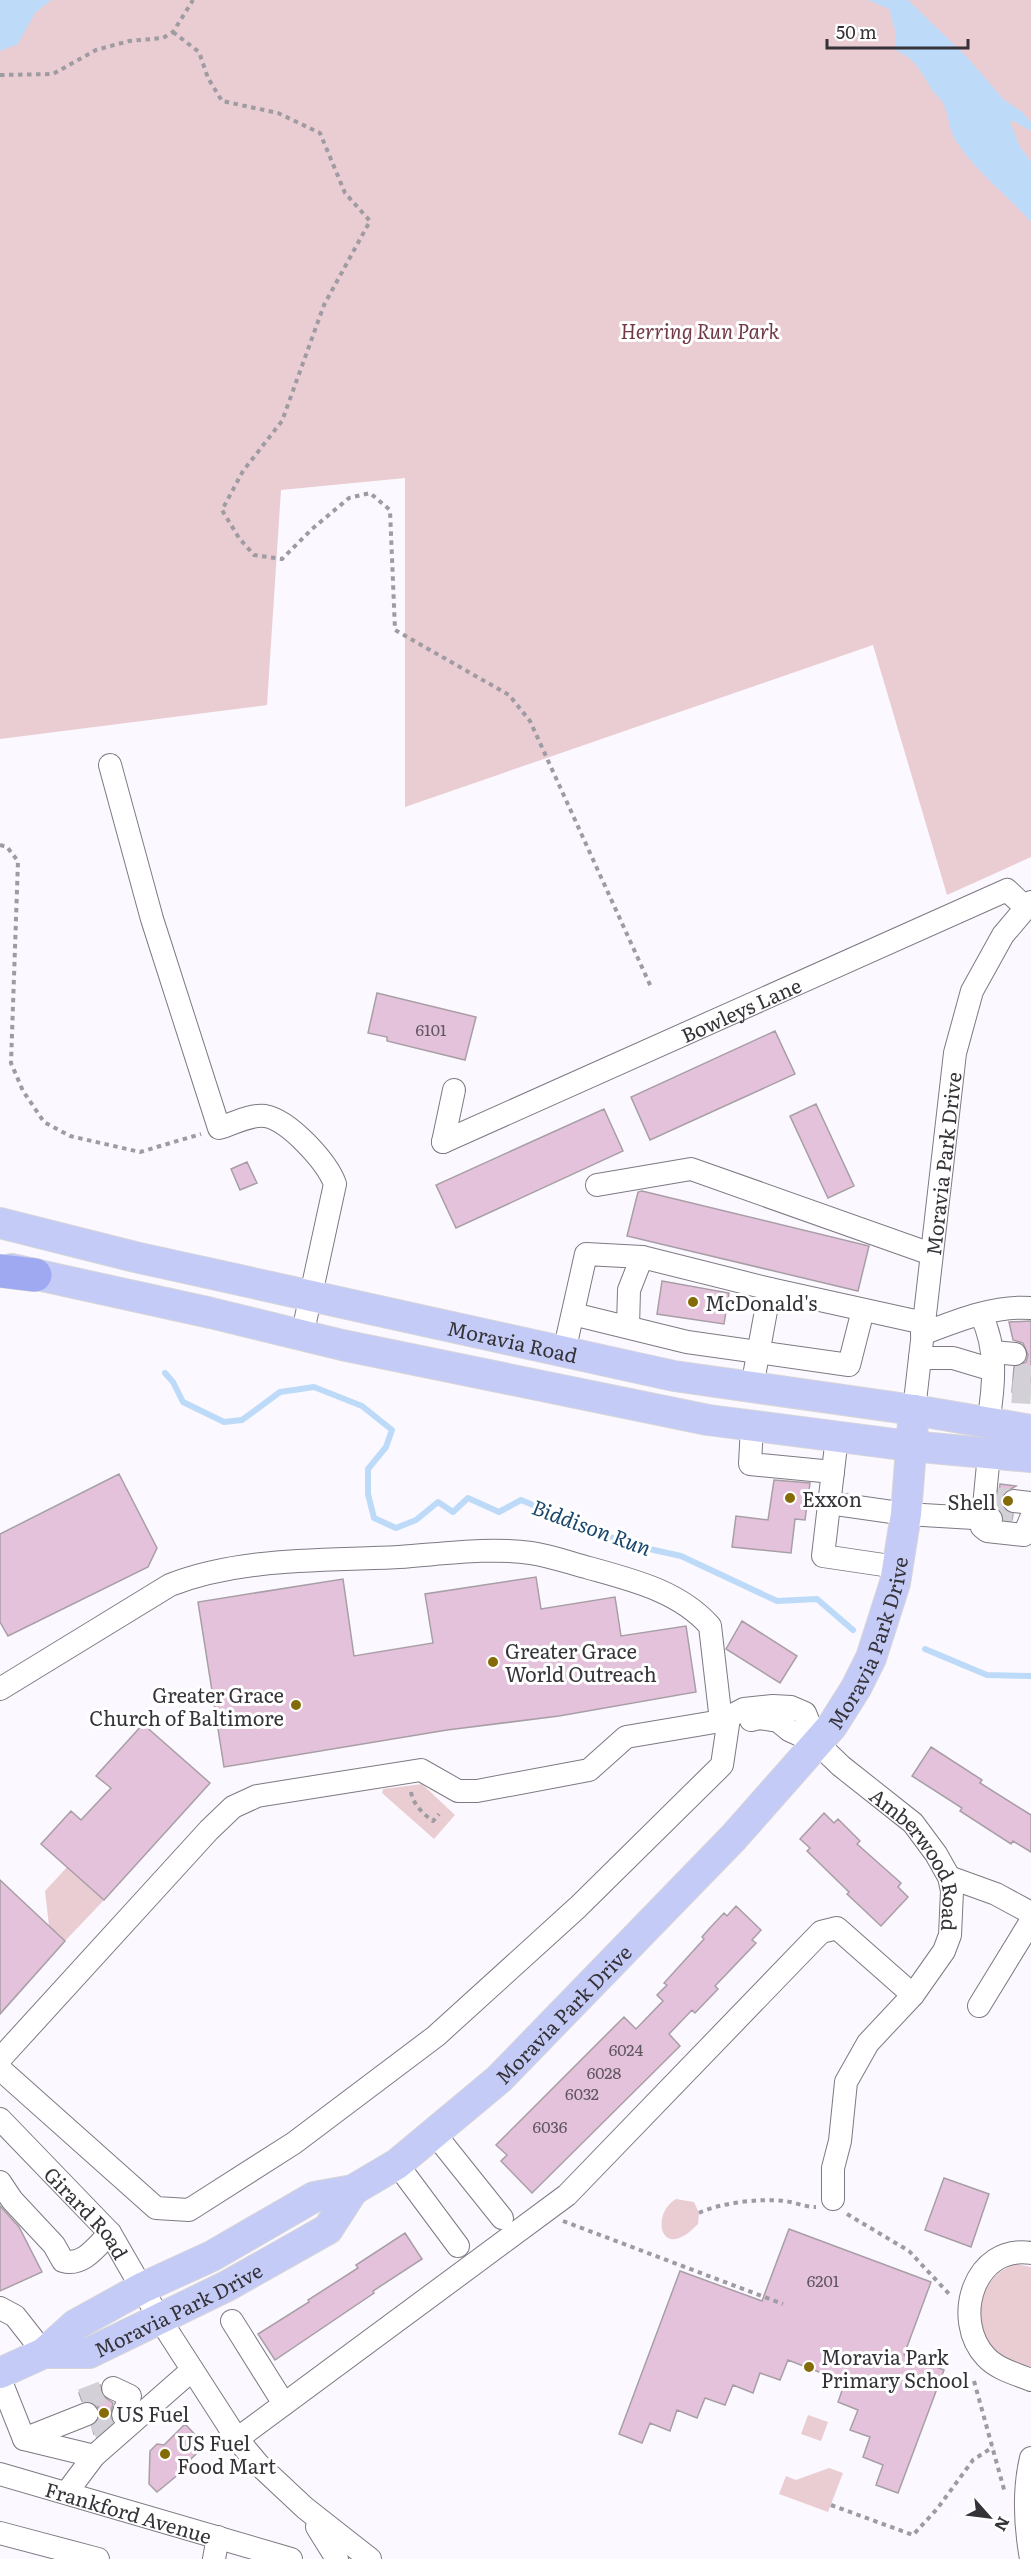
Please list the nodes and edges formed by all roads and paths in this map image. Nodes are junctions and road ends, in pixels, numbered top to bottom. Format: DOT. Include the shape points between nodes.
graph roads {
  1 [pos="193,0"];
  2 [pos="173,32"];
  3 [pos="0,75"];
  4 [pos="110,765"];
  5 [pos="0,845"];
  6 [pos="1028,905"];
  7 [pos="651,987"];
  8 [pos="453,1090"];
  9 [pos="219,1128"];
  10 [pos="597,1185"];
  11 [pos="0,1223"];
  12 [pos="931,1254"];
  13 [pos="642,1257"];
  14 [pos="0,1267"];
  15 [pos="0,1271"];
  16 [pos="35,1275"];
  17 [pos="770,1289"];
  18 [pos="311,1296"];
  19 [pos="1031,1308"];
  20 [pos="863,1310"];
  21 [pos="573,1314"];
  22 [pos="981,1315"];
  23 [pos="628,1327"];
  24 [pos="923,1329"];
  25 [pos="302,1336"];
  26 [pos="564,1352"];
  27 [pos="759,1352"];
  28 [pos="920,1358"];
  29 [pos="1002,1372"];
  30 [pos="752,1387"];
  31 [pos="914,1410"];
  32 [pos="988,1423"];
  33 [pos="752,1426"];
  34 [pos="1031,1430"];
  35 [pos="837,1437"];
  36 [pos="910,1446"];
  37 [pos="989,1454"];
  38 [pos="1031,1457"];
  39 [pos="833,1472"];
  40 [pos="829,1503"];
  41 [pos="1008,1511"];
  42 [pos="906,1514"];
  43 [pos="897,1567"];
  44 [pos="0,1689"];
  45 [pos="725,1719"];
  46 [pos="817,1743"];
  47 [pos="424,1814"];
  48 [pos="439,1814"];
  49 [pos="949,1877"];
  50 [pos="1031,1913"];
  51 [pos="1031,1921"];
  52 [pos="913,1995"];
  53 [pos="979,2006"];
  54 [pos="1,2070"];
  55 [pos="0,2119"];
  56 [pos="434,2133"];
  57 [pos="397,2164"];
  58 [pos="0,2182"];
  59 [pos="353,2190"];
  60 [pos="833,2203"];
  61 [pos="543,2213"];
  62 [pos="699,2213"];
  63 [pos="502,2218"];
  64 [pos="110,2233"];
  65 [pos="458,2246"];
  66 [pos="1031,2253"];
  67 [pos="142,2288"];
  68 [pos="951,2296"];
  69 [pos="783,2304"];
  70 [pos="0,2308"];
  71 [pos="159,2318"];
  72 [pos="232,2321"];
  73 [pos="44,2353"];
  74 [pos="192,2370"];
  75 [pos="0,2373"];
  76 [pos="0,2379"];
  77 [pos="1031,2380"];
  78 [pos="974,2381"];
  79 [pos="121,2400"];
  80 [pos="284,2404"];
  81 [pos="150,2406"];
  82 [pos="82,2416"];
  83 [pos="24,2439"];
  84 [pos="237,2439"];
  85 [pos="993,2447"];
  86 [pos="94,2456"];
  87 [pos="1031,2458"];
  88 [pos="0,2474"];
  89 [pos="67,2492"];
  90 [pos="1005,2496"];
  91 [pos="831,2505"];
  92 [pos="305,2508"];
  93 [pos="0,2533"];
  94 [pos="216,2548"];
  95 [pos="98,2559"];
  96 [pos="291,2559"];
  97 [pos="337,2559"];
  98 [pos="370,2559"];
  99 [pos="1031,2559"];
  1 -- 2 [label="path"];
  2 -- 3 [label="path" via="163,38 129,41 96,50 53,74"];
  2 -- 7 [label="path" via="199,52 222,101 278,113 320,133 345,193 370,220 324,305 282,421 243,471 222,510 254,555 282,559 349,498 370,493 390,510 395,630 509,695 530,721"];
  4 -- 9 [label="street" via="152,919"];
  5 -- 9 [label="path" via="18,861 11,1063 23,1091 44,1122 70,1136 140,1152"];
  6 -- 8 [label="street, Bowleys Lane" via="1007,890 443,1142"];
  6 -- 12 [label="street, Moravia Park Drive" via="1003,935 972,992 955,1053"];
  9 -- 18 [label="street" via="254,1116 278,1120 324,1162 331,1174 334,1196"];
  10 -- 12 [label="street" via="691,1169"];
  11 -- 18 [label="main road, Moravia Road"];
  12 -- 24 [label="street, Moravia Park Drive"];
  13 -- 17 [label="street"];
  13 -- 21 [label="street" via="586,1254"];
  13 -- 23 [label="street" via="629,1290"];
  14 -- 16 [label="main road, Moravia Road"];
  15 -- 16 [label="highway"];
  16 -- 25 [label="main road, Moravia Road"];
  17 -- 20 [label="street"];
  17 -- 27 [label="street"];
  18 -- 25 [label="street"];
  18 -- 26 [label="main road, Moravia Road"];
  19 -- 22 [label="street" via="1011,1306"];
  20 -- 24 [label="street"];
  20 -- 27 [label="street" via="849,1365"];
  21 -- 23 [label="street"];
  21 -- 26 [label="street"];
  22 -- 24 [label="street"];
  22 -- 29 [label="street"];
  23 -- 27 [label="street" via="687,1342"];
  24 -- 28 [label="street, Moravia Park Drive"];
  25 -- 33 [label="main road, Moravia Road" via="535,1387"];
  26 -- 30 [label="main road, Moravia Road" via="674,1376"];
  27 -- 30 [label="street"];
  28 -- 29 [label="street" via="953,1358"];
  28 -- 31 [label="street, Moravia Park Drive"];
  29 -- 32 [label="street"];
  30 -- 31 [label="main road, Moravia Road"];
  31 -- 32 [label="main road, Moravia Road"];
  31 -- 36 [label="main road, Moravia Park Drive"];
  32 -- 34 [label="main road, Moravia Road"];
  33 -- 35 [label="main road, Moravia Road"];
  33 -- 39 [label="street" via="750,1464"];
  35 -- 36 [label="main road, Moravia Road"];
  35 -- 39 [label="street"];
  36 -- 37 [label="main road, Moravia Road"];
  36 -- 42 [label="main road, Moravia Park Drive"];
  37 -- 38 [label="main road, Moravia Road"];
  37 -- 41 [label="street"];
  39 -- 40 [label="street"];
  40 -- 42 [label="street"];
  40 -- 43 [label="street" via="823,1556"];
  41 -- 42 [label="street"];
  42 -- 43 [label="main road, Moravia Park Drive"];
  43 -- 46 [label="main road, Moravia Park Drive" via="871,1658 856,1688"];
  44 -- 45 [label="street" via="170,1585 198,1574 247,1565 494,1551 545,1556 622,1577 659,1590 700,1615 710,1626"];
  45 -- 46 [label="street" via="744,1709 791,1707 805,1713"];
  45 -- 54 [label="street" via="626,1737 590,1770 477,1791 458,1791 421,1770 257,1796 241,1803 209,1830"];
  45 -- 54 [label="street" via="722,1765 572,1912 436,2036 294,2143 189,2210 156,2208"];
  46 -- 49 [label="street, Amberwood Road" via="913,1823"];
  46 -- 56 [label="main road, Moravia Park Drive" via="734,1837 499,2079"];
  47 -- 48 [label="path" via="433,1821"];
  49 -- 50 [label="street" via="996,1894"];
  49 -- 52 [label="street, Amberwood Road" via="952,1918 948,1943"];
  51 -- 53 [label="street"];
  52 -- 60 [label="street, Amberwood Road" via="868,2043 846,2082 833,2168"];
  52 -- 61 [label="street" via="837,1928 821,1932 567,2195"];
  55 -- 64 [label="street, Girard Road"];
  56 -- 57 [label="main road, Moravia Park Drive"];
  56 -- 63 [label="street"];
  57 -- 59 [label="main road, Moravia Park Drive"];
  57 -- 65 [label="street"];
  58 -- 64 [label="street" via="63,2261 74,2263 86,2257"];
  59 -- 67 [label="main road, Moravia Park Drive" via="314,2197 212,2256"];
  59 -- 71 [label="main road, Moravia Park Drive" via="328,2229 227,2286"];
  60 -- 62 [label="path" via="804,2207 784,2201 715,2205"];
  60 -- 68 [label="path" via="909,2251"];
  61 -- 69 [label="path"];
  61 -- 80 [label="street"];
  64 -- 67 [label="street, Girard Road"];
  66 -- 77 [label="street" via="1005,2254 977,2278 971,2292 969,2319 975,2342 986,2358"];
  67 -- 71 [label="street, Girard Road"];
  67 -- 73 [label="main road, Moravia Park Drive" via="75,2325"];
  70 -- 73 [label="street" via="15,2316"];
  71 -- 73 [label="main road, Moravia Park Drive" via="89,2353"];
  71 -- 74 [label="street, Girard Road"];
  72 -- 80 [label="street"];
  73 -- 75 [label="main road, Moravia Park Drive"];
  74 -- 81 [label="street"];
  74 -- 84 [label="street, Girard Road"];
  76 -- 83 [label="street"];
  78 -- 85 [label="path"];
  79 -- 81 [label="street"];
  80 -- 84 [label="street"];
  81 -- 86 [label="street"];
  82 -- 83 [label="street"];
  83 -- 86 [label="street"];
  84 -- 92 [label="street, Girard Road"];
  85 -- 90 [label="path"];
  85 -- 91 [label="path" via="973,2460 913,2535"];
  86 -- 89 [label="street"];
  87 -- 99 [label="street" via="1025,2500"];
  88 -- 89 [label="street, Frankford Avenue"];
  89 -- 94 [label="street, Frankford Avenue"];
  92 -- 97 [label="street"];
  92 -- 98 [label="street"];
  93 -- 95 [label="street"];
  94 -- 96 [label="street, Frankford Avenue"];
}
